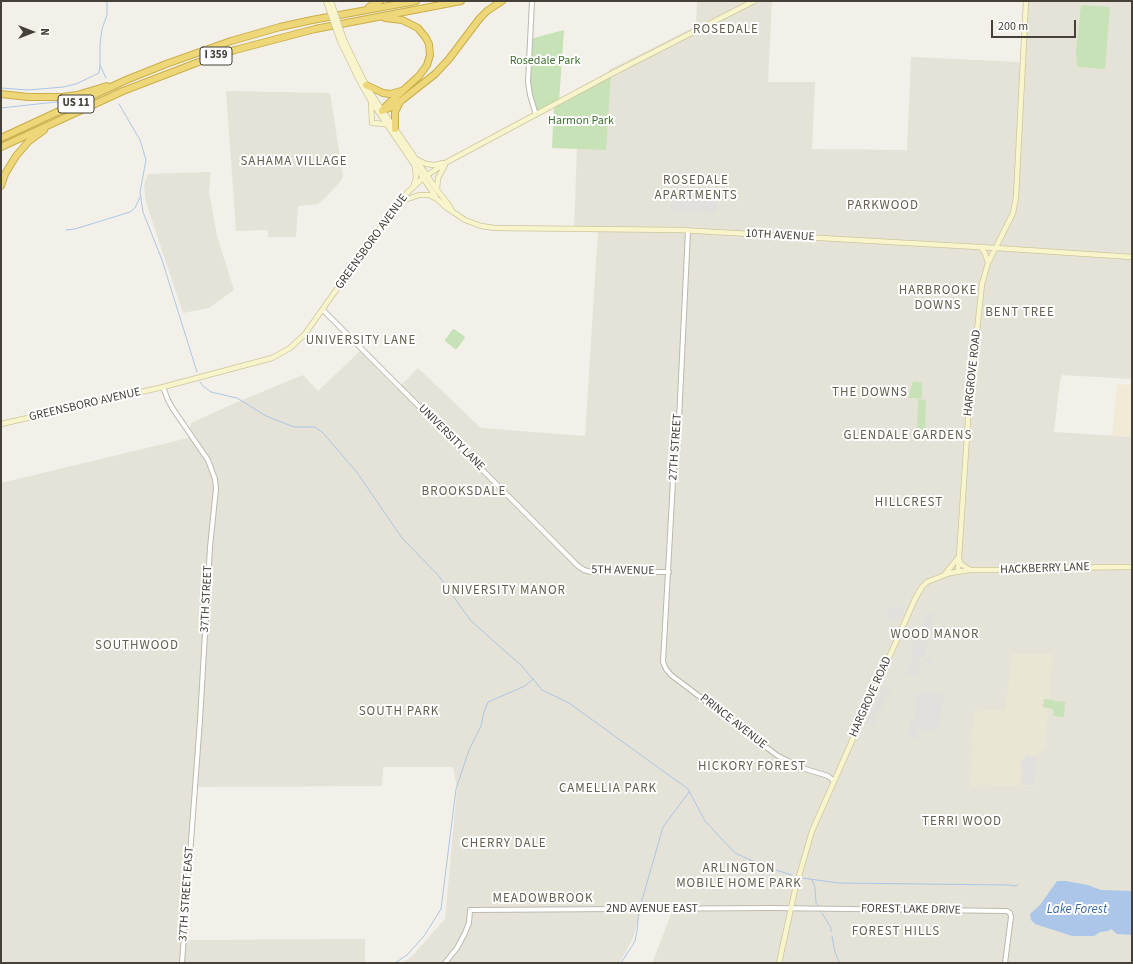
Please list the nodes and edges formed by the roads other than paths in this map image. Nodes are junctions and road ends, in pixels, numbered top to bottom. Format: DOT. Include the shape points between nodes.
graph roads {
  1 [pos="326,1"];
  2 [pos="331,1"];
  3 [pos="380,1"];
  4 [pos="416,1"];
  5 [pos="461,1"];
  6 [pos="502,1"];
  7 [pos="532,1"];
  8 [pos="754,1"];
  9 [pos="1026,1"];
  10 [pos="363,11"];
  11 [pos="376,17"];
  12 [pos="342,41"];
  13 [pos="126,80"];
  14 [pos="366,85"];
  15 [pos="402,90"];
  16 [pos="1,94"];
  17 [pos="28,97"];
  18 [pos="1,98"];
  19 [pos="402,100"];
  20 [pos="371,101"];
  21 [pos="381,112"];
  22 [pos="536,115"];
  23 [pos="64,118"];
  24 [pos="385,124"];
  25 [pos="395,129"];
  26 [pos="1,138"];
  27 [pos="1,147"];
  28 [pos="417,159"];
  29 [pos="447,162"];
  30 [pos="415,166"];
  31 [pos="425,177"];
  32 [pos="1,186"];
  33 [pos="412,188"];
  34 [pos="437,190"];
  35 [pos="437,199"];
  36 [pos="401,201"];
  37 [pos="452,211"];
  38 [pos="688,231"];
  39 [pos="980,247"];
  40 [pos="996,248"];
  41 [pos="1132,257"];
  42 [pos="988,263"];
  43 [pos="323,310"];
  44 [pos="164,387"];
  45 [pos="1,424"];
  46 [pos="958,557"];
  47 [pos="578,566"];
  48 [pos="1132,567"];
  49 [pos="970,570"];
  50 [pos="669,572"];
  51 [pos="958,572"];
  52 [pos="944,576"];
  53 [pos="663,662"];
  54 [pos="834,781"];
  55 [pos="192,826"];
  56 [pos="761,908"];
  57 [pos="791,908"];
  58 [pos="182,963"];
  59 [pos="445,963"];
  60 [pos="779,963"];
  61 [pos="1005,963"];
  1 -- 12 [label="main road, bridge"];
  2 -- 12 [label="main road, bridge"];
  3 -- 10 [label="highway"];
  4 -- 10 [label="highway, I 359"];
  5 -- 11 [label="highway, I 359"];
  6 -- 19 [label="highway" via="480,18 435,74"];
  7 -- 22 [label="street" via="528,82"];
  8 -- 22 [label="main road, GREENSBORO AVENUE"];
  9 -- 40 [label="main road, HARGROVE ROAD" via="1016,197 1012,216"];
  10 -- 13 [label="highway, I 359" via="297,23 247,36"];
  11 -- 15 [label="highway" via="392,18 412,24 423,32 429,44 430,55 427,65 419,76"];
  11 -- 23 [label="highway, I 359" via="315,28 229,52 131,88"];
  12 -- 14 [label="main road"];
  12 -- 20 [label="main road"];
  13 -- 17 [label="highway" via="77,95"];
  13 -- 26 [label="highway, US 11"];
  14 -- 15 [label="highway" via="383,94"];
  14 -- 21 [label="main road"];
  15 -- 21 [label="highway"];
  16 -- 17 [label="highway"];
  17 -- 18 [label="highway"];
  19 -- 21 [label="highway"];
  19 -- 25 [label="highway" via="395,112"];
  20 -- 21 [label="main road"];
  20 -- 24 [label="main road" via="372,123"];
  21 -- 24 [label="main road"];
  21 -- 25 [label="main road"];
  22 -- 29 [label="main road, GREENSBORO AVENUE"];
  23 -- 27 [label="highway, I 359"];
  23 -- 32 [label="highway" via="38,134 22,148 10,165"];
  24 -- 30 [label="main road"];
  25 -- 28 [label="main road"];
  28 -- 29 [label="main road" via="430,165"];
  28 -- 31 [label="main road"];
  29 -- 31 [label="main road, GREENSBORO AVENUE"];
  29 -- 34 [label="main road" via="438,178"];
  30 -- 31 [label="main road"];
  30 -- 33 [label="main road" via="416,178"];
  31 -- 33 [label="main road, GREENSBORO AVENUE"];
  31 -- 34 [label="main road"];
  31 -- 35 [label="main road"];
  33 -- 36 [label="main road, GREENSBORO AVENUE"];
  34 -- 37 [label="main road"];
  35 -- 36 [label="main road" via="422,194"];
  35 -- 37 [label="main road, 10TH AVENUE"];
  36 -- 43 [label="main road, GREENSBORO AVENUE"];
  37 -- 38 [label="main road, 10TH AVENUE" via="472,223 495,228"];
  38 -- 39 [label="main road, 10TH AVENUE"];
  38 -- 50 [label="street, 27TH STREET"];
  39 -- 40 [label="main road, 10TH AVENUE"];
  39 -- 42 [label="main road"];
  40 -- 41 [label="main road, 10TH AVENUE"];
  40 -- 42 [label="main road, HARGROVE ROAD"];
  42 -- 46 [label="main road, HARGROVE ROAD" via="982,284 969,405"];
  43 -- 44 [label="main road, GREENSBORO AVENUE" via="299,341 272,358"];
  43 -- 47 [label="street, UNIVERSITY LANE"];
  44 -- 45 [label="main road, GREENSBORO AVENUE"];
  44 -- 55 [label="street, 37TH STREET" via="173,409 208,460 216,489"];
  46 -- 49 [label="main road" via="961,564"];
  46 -- 51 [label="main road, HARGROVE ROAD"];
  46 -- 52 [label="main road"];
  47 -- 50 [label="street, 5TH AVENUE" via="591,572"];
  48 -- 49 [label="main road, HACKBERRY LANE"];
  49 -- 51 [label="main road, HACKBERRY LANE"];
  50 -- 53 [label="street, 27TH STREET"];
  51 -- 52 [label="main road, HARGROVE ROAD"];
  52 -- 54 [label="main road, HARGROVE ROAD" via="927,582 918,593"];
  53 -- 54 [label="street, PRINCE AVENUE" via="671,675 778,756 802,768 823,773"];
  54 -- 57 [label="main road, HARGROVE ROAD" via="812,831"];
  55 -- 58 [label="street, 37TH STREET EAST"];
  56 -- 57 [label="street, FOREST LAKE DRIVE"];
  56 -- 59 [label="street, 2ND AVENUE EAST" via="470,910 465,933"];
  57 -- 60 [label="main road, HARGROVE ROAD"];
  57 -- 61 [label="street, FOREST LAKE DRIVE" via="1007,911 1011,916"];
}
